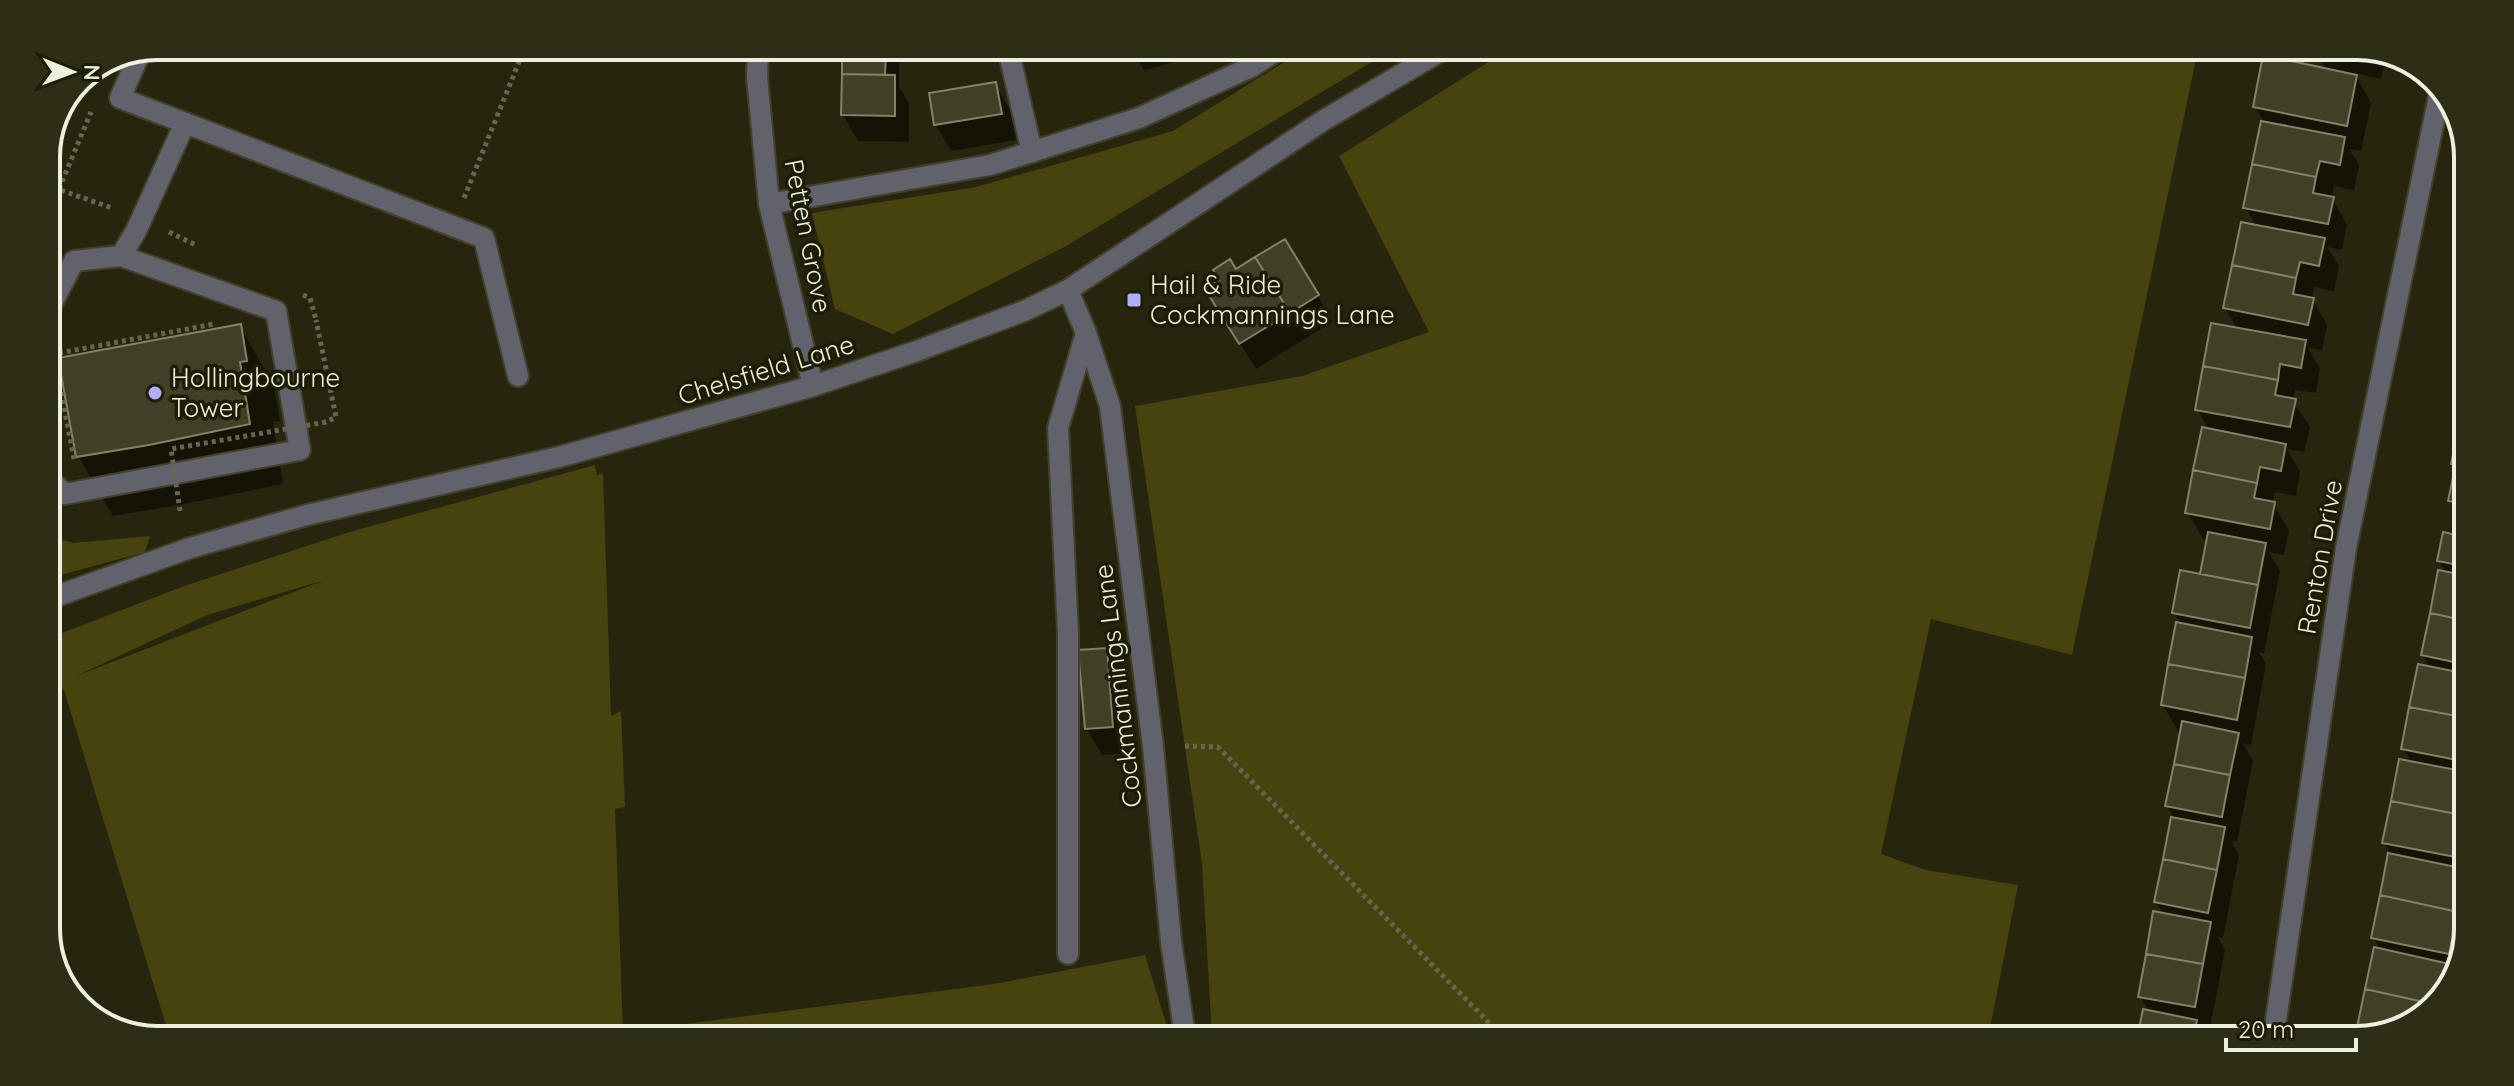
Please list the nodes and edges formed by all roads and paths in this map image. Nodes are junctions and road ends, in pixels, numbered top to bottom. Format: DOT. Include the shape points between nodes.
graph roads {
  1 [pos="520,60"];
  2 [pos="758,60"];
  3 [pos="1011,60"];
  4 [pos="1242,60"];
  5 [pos="1426,60"];
  6 [pos="136,63"];
  7 [pos="2441,108"];
  8 [pos="91,112"];
  9 [pos="185,123"];
  10 [pos="1032,152"];
  11 [pos="60,187"];
  12 [pos="60,189"];
  13 [pos="769,204"];
  14 [pos="141,219"];
  15 [pos="453,226"];
  16 [pos="121,256"];
  17 [pos="60,288"];
  18 [pos="1068,290"];
  19 [pos="316,320"];
  20 [pos="216,324"];
  21 [pos="1086,333"];
  22 [pos="60,353"];
  23 [pos="518,376"];
  24 [pos="60,385"];
  25 [pos="813,386"];
  26 [pos="171,449"];
  27 [pos="157,451"];
  28 [pos="75,462"];
  29 [pos="60,490"];
  30 [pos="180,511"];
  31 [pos="60,595"];
  32 [pos="1153,746"];
  33 [pos="1068,954"];
  34 [pos="1184,1026"];
  35 [pos="1492,1026"];
  36 [pos="2275,1026"];
  1 -- 15 [label="path"];
  2 -- 13 [label="street, Petten Grove"];
  3 -- 10 [label="street"];
  4 -- 10 [label="street" via="1139,118"];
  5 -- 18 [label="street, Chelsfield Lane" via="1324,120"];
  6 -- 9 [label="street" via="120,98"];
  7 -- 36 [label="street, Renton Drive" via="2346,548"];
  8 -- 11 [label="path"];
  9 -- 14 [label="street"];
  9 -- 15 [label="street"];
  10 -- 13 [label="street" via="990,165"];
  12 -- 14 [label="path"];
  13 -- 25 [label="street, Petten Grove"];
  14 -- 16 [label="street"];
  15 -- 23 [label="street" via="484,238"];
  16 -- 17 [label="street" via="74,261"];
  16 -- 29 [label="street" via="276,311 300,450 65,494"];
  18 -- 21 [label="street, Cockmannings Lane"];
  18 -- 25 [label="street, Chelsfield Lane" via="1010,317"];
  19 -- 26 [label="path, bridge" via="336,417"];
  20 -- 22 [label="path"];
  21 -- 32 [label="street, Cockmannings Lane" via="1110,406"];
  21 -- 33 [label="street" via="1058,428 1068,633"];
  24 -- 28 [label="path"];
  25 -- 31 [label="street, Chelsfield Lane" via="559,457 307,515 190,548"];
  26 -- 27 [label="path"];
  26 -- 30 [label="path, bridge"];
  32 -- 34 [label="street, Cockmannings Lane"];
  32 -- 35 [label="path" via="1218,747"];
}
